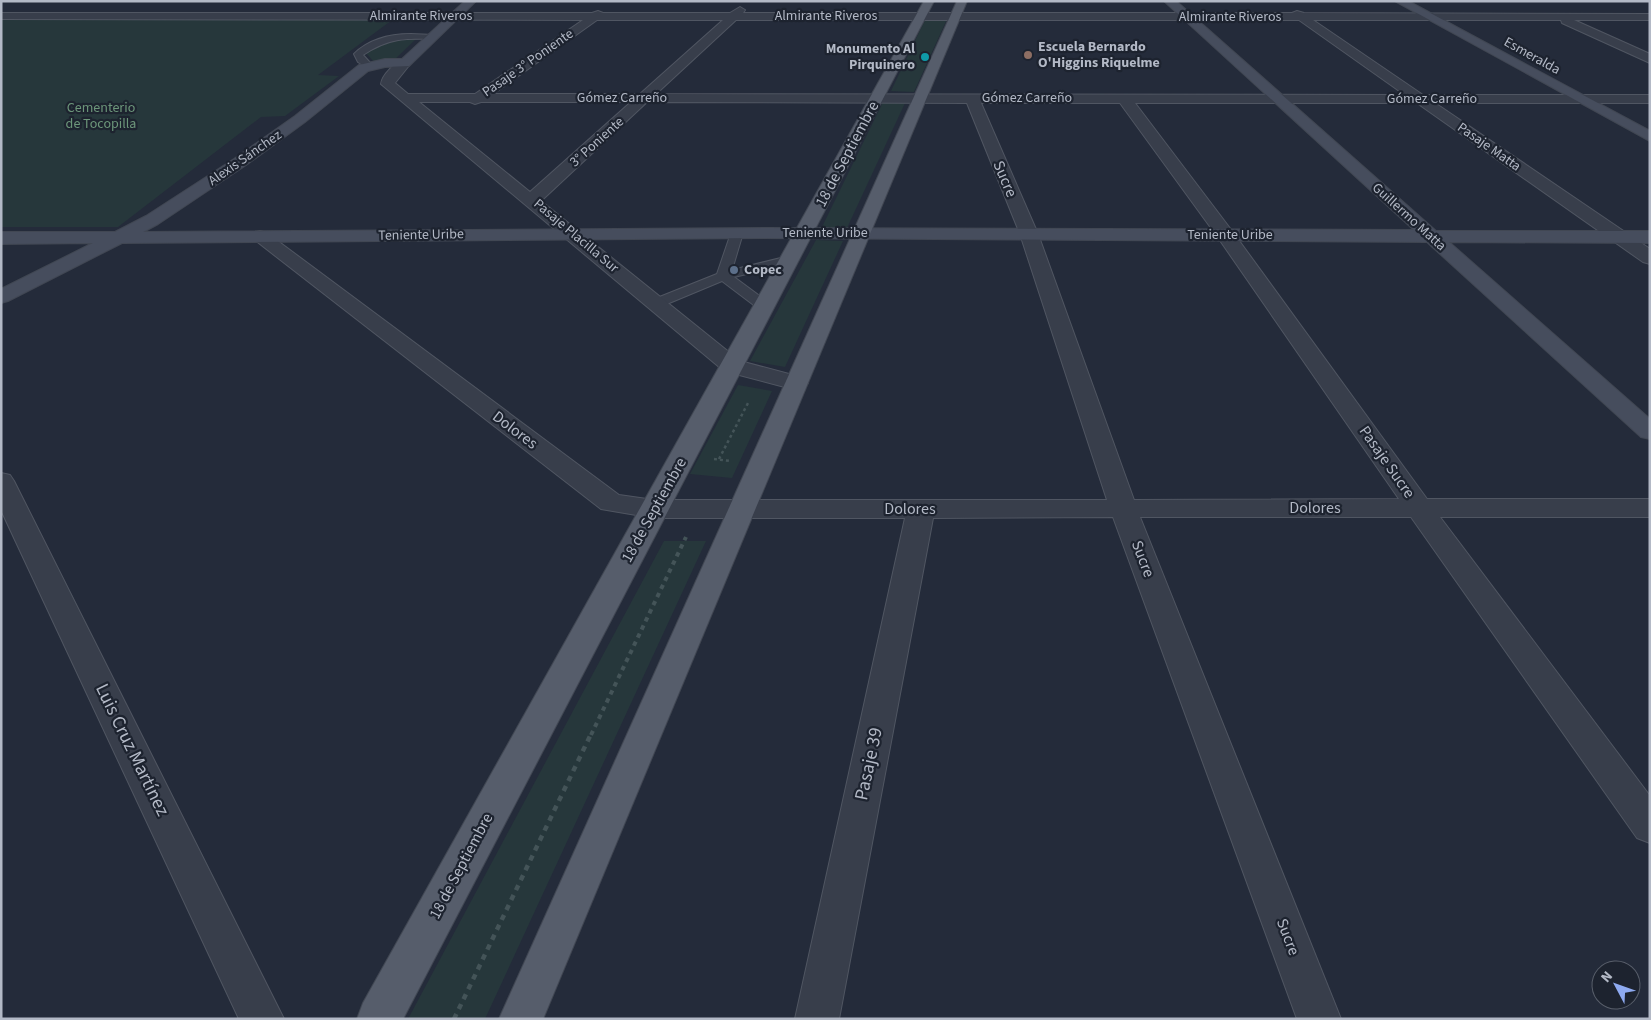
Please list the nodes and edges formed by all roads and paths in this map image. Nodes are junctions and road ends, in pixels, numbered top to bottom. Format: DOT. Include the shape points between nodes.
graph roads {
  1 [pos="471,1"];
  2 [pos="751,1"];
  3 [pos="929,1"];
  4 [pos="962,1"];
  5 [pos="1169,1"];
  6 [pos="1278,1"];
  7 [pos="1400,1"];
  8 [pos="88,5"];
  9 [pos="207,5"];
  10 [pos="1532,5"];
  11 [pos="358,6"];
  12 [pos="610,6"];
  13 [pos="1,16"];
  14 [pos="62,16"];
  15 [pos="186,16"];
  16 [pos="345,16"];
  17 [pos="456,16"];
  18 [pos="594,16"];
  19 [pos="733,16"];
  20 [pos="920,16"];
  21 [pos="954,16"];
  22 [pos="1186,17"];
  23 [pos="1301,17"];
  24 [pos="1428,17"];
  25 [pos="1558,17"];
  26 [pos="1650,17"];
  27 [pos="434,37"];
  28 [pos="1649,58"];
  29 [pos="406,63"];
  30 [pos="369,66"];
  31 [pos="405,98"];
  32 [pos="478,98"];
  33 [pos="646,98"];
  34 [pos="877,98"];
  35 [pos="920,98"];
  36 [pos="972,98"];
  37 [pos="1124,98"];
  38 [pos="1278,98"];
  39 [pos="1419,98"];
  40 [pos="1579,98"];
  41 [pos="1650,99"];
  42 [pos="445,117"];
  43 [pos="1650,137"];
  44 [pos="532,200"];
  45 [pos="568,233"];
  46 [pos="737,233"];
  47 [pos="804,233"];
  48 [pos="860,233"];
  49 [pos="1029,234"];
  50 [pos="1226,235"];
  51 [pos="1431,236"];
  52 [pos="260,237"];
  53 [pos="1619,237"];
  54 [pos="1650,237"];
  55 [pos="1,238"];
  56 [pos="118,238"];
  57 [pos="1650,258"];
  58 [pos="789,260"];
  59 [pos="723,276"];
  60 [pos="1,297"];
  61 [pos="657,304"];
  62 [pos="764,306"];
  63 [pos="732,366"];
  64 [pos="796,383"];
  65 [pos="714,398"];
  66 [pos="748,403"];
  67 [pos="786,408"];
  68 [pos="1650,432"];
  69 [pos="684,454"];
  70 [pos="719,460"];
  71 [pos="761,466"];
  72 [pos="1,481"];
  73 [pos="1124,508"];
  74 [pos="1419,508"];
  75 [pos="1650,508"];
  76 [pos="654,509"];
  77 [pos="921,509"];
  78 [pos="738,518"];
  79 [pos="1650,826"];
  80 [pos="262,1019"];
  81 [pos="379,1019"];
  82 [pos="454,1019"];
  83 [pos="521,1019"];
  84 [pos="817,1019"];
  85 [pos="1319,1019"];
  1 -- 17 [label="street"];
  2 -- 19 [label="street, 3° Poniente"];
  3 -- 20 [label="main road, 18 de Septiembre"];
  4 -- 21 [label="main road"];
  5 -- 22 [label="street, Guillermo Matta"];
  6 -- 23 [label="street, Pasaje Matta"];
  7 -- 24 [label="street, Esmeralda"];
  8 -- 14 [label="street"];
  9 -- 15 [label="street"];
  10 -- 25 [label="street"];
  11 -- 16 [label="street"];
  12 -- 18 [label="street, Pasaje 3° Poniente"];
  13 -- 14 [label="street, Almirante Riveros"];
  14 -- 15 [label="street, Almirante Riveros"];
  15 -- 16 [label="street, Almirante Riveros"];
  16 -- 17 [label="street, Almirante Riveros"];
  17 -- 18 [label="street, Almirante Riveros"];
  17 -- 27 [label="street"];
  18 -- 19 [label="street, Almirante Riveros"];
  18 -- 32 [label="street, Pasaje 3° Poniente"];
  19 -- 20 [label="street, Almirante Riveros"];
  19 -- 33 [label="street, 3° Poniente"];
  20 -- 21 [label="street, Almirante Riveros"];
  20 -- 34 [label="main road, 18 de Septiembre"];
  21 -- 22 [label="street, Almirante Riveros" via="1061,13"];
  21 -- 35 [label="main road"];
  22 -- 23 [label="street, Almirante Riveros"];
  22 -- 38 [label="street, Guillermo Matta"];
  23 -- 24 [label="street, Almirante Riveros"];
  23 -- 39 [label="street, Pasaje Matta"];
  24 -- 25 [label="street, Almirante Riveros"];
  24 -- 40 [label="street, Esmeralda"];
  25 -- 26 [label="street, Almirante Riveros"];
  25 -- 28 [label="street"];
  27 -- 29 [label="street"];
  27 -- 30 [label="lane" via="395,37 376,41 358,54"];
  29 -- 30 [label="street, Alexis Sánchez"];
  29 -- 31 [label="street, Pasaje Placilla Sur" via="388,80 388,84"];
  30 -- 56 [label="street, Alexis Sánchez" via="359,70 300,119 240,162 152,220"];
  31 -- 32 [label="street, Gómez Carreño"];
  31 -- 42 [label="street, Pasaje Placilla Sur"];
  32 -- 33 [label="street, Gómez Carreño"];
  32 -- 42 [label="street, Pasaje 3° Poniente"];
  33 -- 34 [label="street, Gómez Carreño"];
  33 -- 44 [label="street, 3° Poniente"];
  34 -- 35 [label="street, Gómez Carreño"];
  34 -- 47 [label="main road, 18 de Septiembre"];
  35 -- 36 [label="street, Gómez Carreño"];
  35 -- 48 [label="main road"];
  36 -- 37 [label="street, Gómez Carreño"];
  36 -- 49 [label="street, Sucre"];
  37 -- 38 [label="street, Gómez Carreño"];
  37 -- 50 [label="street, Pasaje Sucre"];
  38 -- 39 [label="street, Gómez Carreño"];
  38 -- 51 [label="street, Guillermo Matta"];
  39 -- 40 [label="street, Gómez Carreño"];
  39 -- 53 [label="street, Pasaje Matta"];
  40 -- 41 [label="street, Gómez Carreño"];
  40 -- 43 [label="street, Esmeralda"];
  42 -- 44 [label="street, Pasaje Placilla Sur"];
  44 -- 45 [label="street, Pasaje Placilla Sur"];
  45 -- 46 [label="street, Teniente Uribe"];
  45 -- 52 [label="street, Teniente Uribe"];
  45 -- 61 [label="street, Pasaje Placilla Sur"];
  46 -- 47 [label="street, Teniente Uribe"];
  46 -- 59 [label="lane"];
  47 -- 48 [label="street, Teniente Uribe"];
  47 -- 58 [label="main road, 18 de Septiembre"];
  48 -- 49 [label="street, Teniente Uribe"];
  48 -- 64 [label="main road"];
  49 -- 50 [label="street, Teniente Uribe"];
  49 -- 73 [label="street, Sucre"];
  50 -- 51 [label="street, Teniente Uribe"];
  50 -- 74 [label="street, Pasaje Sucre"];
  51 -- 53 [label="street, Teniente Uribe"];
  51 -- 68 [label="street, Guillermo Matta"];
  52 -- 56 [label="street, Teniente Uribe"];
  52 -- 76 [label="street, Dolores" via="611,503"];
  53 -- 54 [label="street, Teniente Uribe"];
  53 -- 57 [label="street, Pasaje Matta"];
  55 -- 56 [label="street, Teniente Uribe"];
  56 -- 60 [label="street, Alexis Sánchez"];
  58 -- 59 [label="lane"];
  58 -- 62 [label="main road, 18 de Septiembre"];
  59 -- 61 [label="lane"];
  59 -- 62 [label="lane"];
  61 -- 63 [label="street, Pasaje Placilla Sur"];
  62 -- 63 [label="main road, 18 de Septiembre"];
  63 -- 64 [label="street, Pasaje Placilla Sur"];
  63 -- 65 [label="main road, 18 de Septiembre"];
  64 -- 67 [label="main road"];
  65 -- 66 [label="path"];
  65 -- 69 [label="main road, 18 de Septiembre"];
  66 -- 67 [label="path"];
  66 -- 70 [label="path"];
  67 -- 71 [label="main road"];
  69 -- 70 [label="path"];
  69 -- 76 [label="main road, 18 de Septiembre"];
  70 -- 71 [label="path"];
  71 -- 78 [label="main road"];
  72 -- 80 [label="street, Luis Cruz Martínez"];
  73 -- 74 [label="street, Dolores"];
  73 -- 77 [label="street, Dolores"];
  73 -- 85 [label="street, Sucre"];
  74 -- 75 [label="street, Dolores"];
  74 -- 79 [label="street, Pasaje Sucre"];
  76 -- 78 [label="street, Dolores"];
  76 -- 81 [label="main road, 18 de Septiembre"];
  77 -- 78 [label="street, Dolores"];
  77 -- 84 [label="street, Pasaje 39"];
  78 -- 82 [label="path" via="689,530"];
  78 -- 83 [label="main road"];
}
